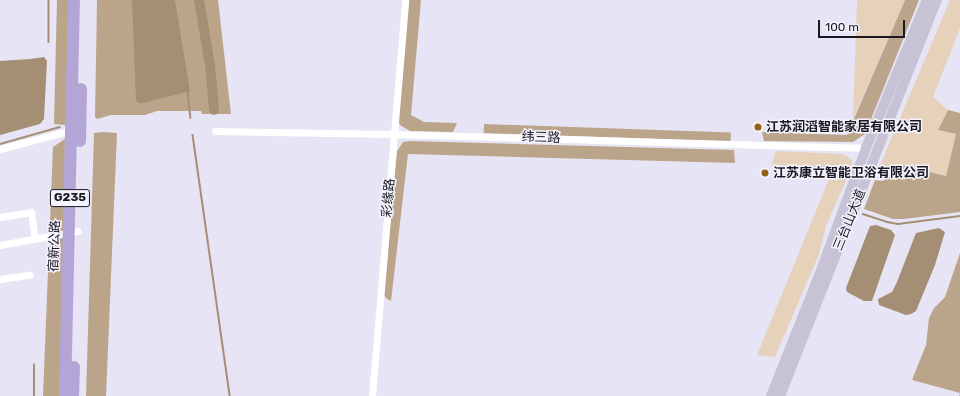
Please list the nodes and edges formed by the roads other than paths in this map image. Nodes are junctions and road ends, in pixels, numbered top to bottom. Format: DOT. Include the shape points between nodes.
graph roads {
  1 [pos="74,0"];
  2 [pos="83,0"];
  3 [pos="405,0"];
  4 [pos="926,0"];
  5 [pos="938,0"];
  6 [pos="72,130"];
  7 [pos="215,131"];
  8 [pos="394,134"];
  9 [pos="866,148"];
  10 [pos="0,149"];
  11 [pos="0,217"];
  12 [pos="73,232"];
  13 [pos="35,239"];
  14 [pos="0,245"];
  15 [pos="30,274"];
  16 [pos="0,279"];
  17 [pos="65,396"];
  18 [pos="73,396"];
  19 [pos="372,396"];
  20 [pos="771,396"];
  21 [pos="780,396"];
  1 -- 6 [label="highway, 宿新公路 / G235"];
  2 -- 12 [label="highway, 宿新公路 / G235"];
  3 -- 8 [label="street, 彩缘路"];
  4 -- 9 [label="main road, 三台山大道"];
  5 -- 21 [label="main road, 三台山大道"];
  6 -- 10 [label="street"];
  6 -- 12 [label="highway, 宿新公路 / G235"];
  7 -- 8 [label="street, 纬三路"];
  8 -- 9 [label="street, 纬三路"];
  8 -- 19 [label="street, 彩缘路"];
  9 -- 20 [label="main road, 三台山大道"];
  11 -- 13 [label="street" via="31,212"];
  12 -- 13 [label="street"];
  12 -- 17 [label="highway, 宿新公路 / G235"];
  12 -- 18 [label="highway, 宿新公路 / G235"];
  13 -- 14 [label="street"];
  15 -- 16 [label="street"];
}
